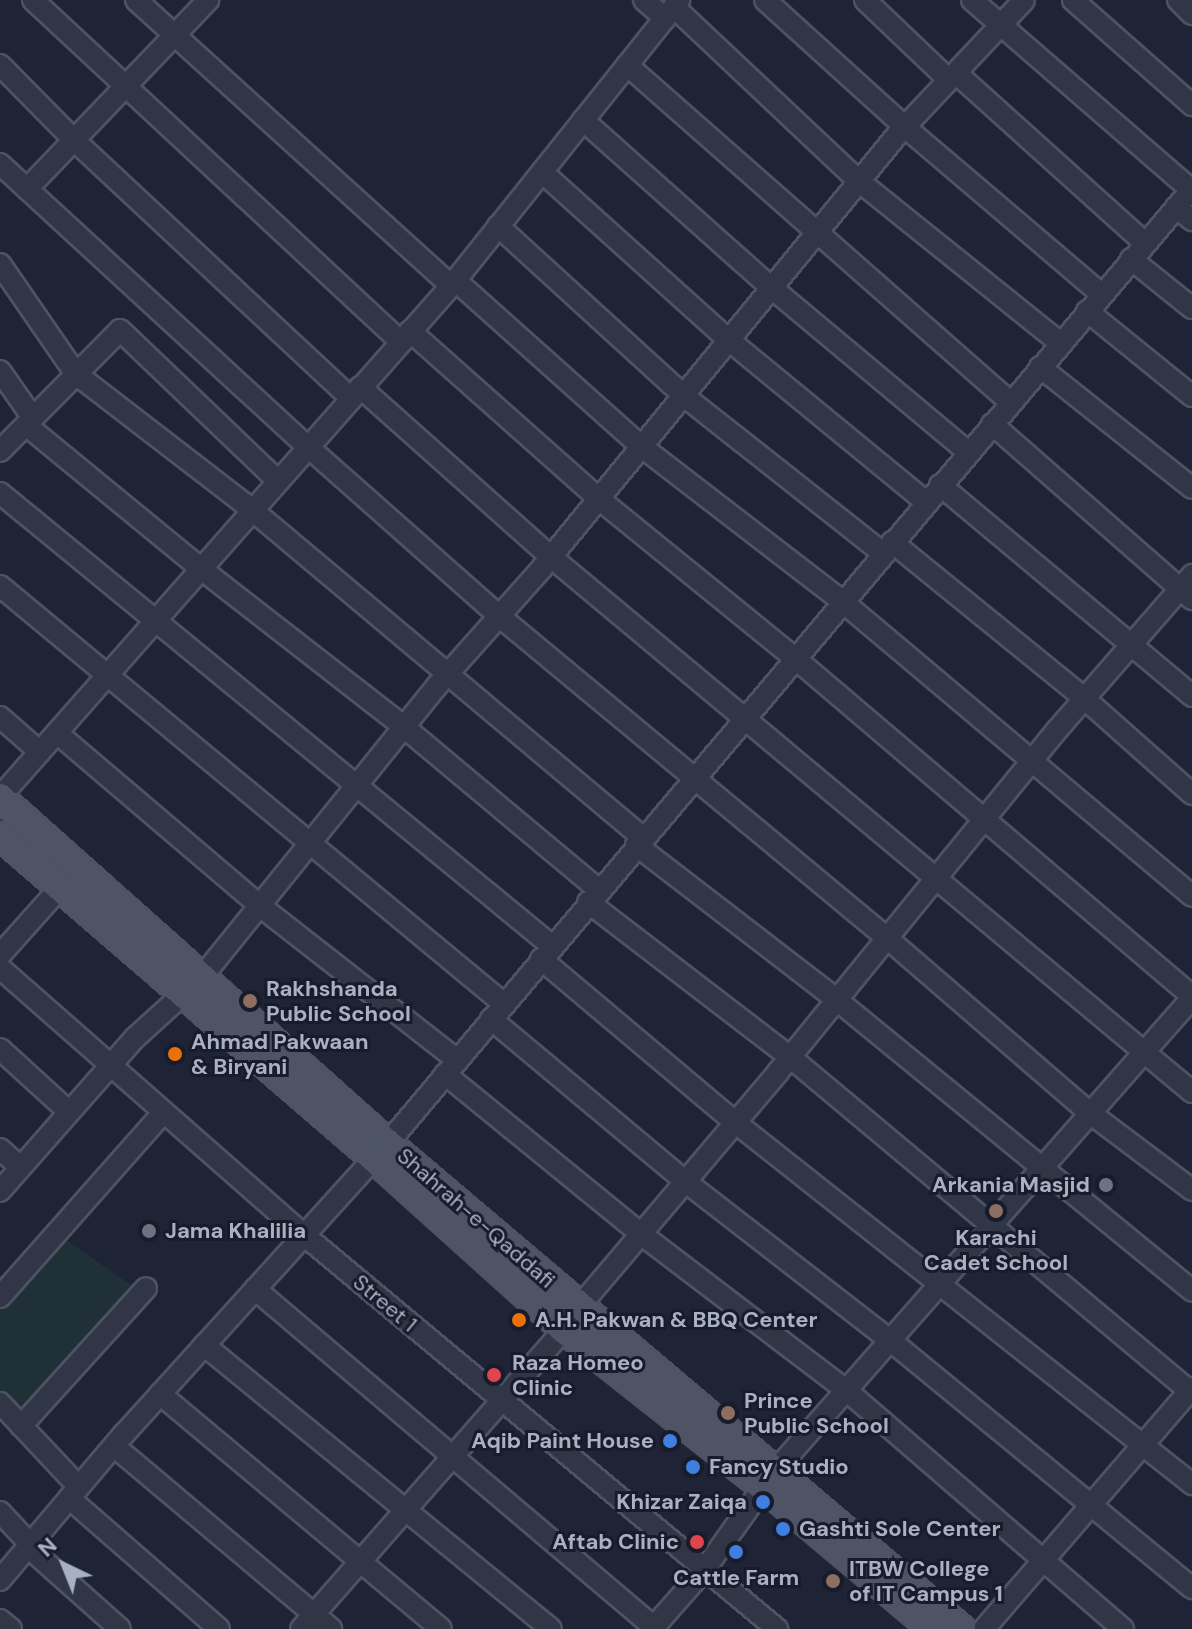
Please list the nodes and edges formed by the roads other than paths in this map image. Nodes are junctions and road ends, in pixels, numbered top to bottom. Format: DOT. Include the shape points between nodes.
graph roads {
  1 [pos="33,0"];
  2 [pos="136,0"];
  3 [pos="644,0"];
  4 [pos="765,0"];
  5 [pos="865,0"];
  6 [pos="972,0"];
  7 [pos="1024,0"];
  8 [pos="1073,0"];
  9 [pos="1178,0"];
  10 [pos="197,4"];
  11 [pos="673,8"];
  12 [pos="1192,14"];
  13 [pos="1000,26"];
  14 [pos="174,35"];
  15 [pos="0,65"];
  16 [pos="627,65"];
  17 [pos="952,77"];
  18 [pos="126,86"];
  19 [pos="1192,105"];
  20 [pos="583,120"];
  21 [pos="905,127"];
  22 [pos="74,140"];
  23 [pos="0,164"];
  24 [pos="542,172"];
  25 [pos="860,182"];
  26 [pos="27,189"];
  27 [pos="1192,190"];
  28 [pos="1184,214"];
  29 [pos="498,226"];
  30 [pos="817,234"];
  31 [pos="1145,243"];
  32 [pos="1131,259"];
  33 [pos="0,264"];
  34 [pos="453,283"];
  35 [pos="773,289"];
  36 [pos="1101,294"];
  37 [pos="1192,308"];
  38 [pos="1087,311"];
  39 [pos="405,336"];
  40 [pos="730,341"];
  41 [pos="1060,343"];
  42 [pos="1040,367"];
  43 [pos="0,371"];
  44 [pos="76,374"];
  45 [pos="355,392"];
  46 [pos="684,396"];
  47 [pos="1192,396"];
  48 [pos="1010,402"];
  49 [pos="29,422"];
  50 [pos="992,424"];
  51 [pos="307,446"];
  52 [pos="642,447"];
  53 [pos="0,451"];
  54 [pos="968,452"];
  55 [pos="277,480"];
  56 [pos="940,485"];
  57 [pos="1192,488"];
  58 [pos="0,493"];
  59 [pos="599,499"];
  60 [pos="926,502"];
  61 [pos="251,509"];
  62 [pos="887,548"];
  63 [pos="551,557"];
  64 [pos="200,568"];
  65 [pos="0,586"];
  66 [pos="1188,588"];
  67 [pos="843,602"];
  68 [pos="499,616"];
  69 [pos="154,620"];
  70 [pos="1133,643"];
  71 [pos="796,659"];
  72 [pos="109,672"];
  73 [pos="447,675"];
  74 [pos="1192,696"];
  75 [pos="1085,699"];
  76 [pos="0,717"];
  77 [pos="746,721"];
  78 [pos="404,727"];
  79 [pos="57,733"];
  80 [pos="40,752"];
  81 [pos="1033,759"];
  82 [pos="692,779"];
  83 [pos="355,787"];
  84 [pos="1192,794"];
  85 [pos="0,797"];
  86 [pos="985,819"];
  87 [pos="0,836"];
  88 [pos="639,841"];
  89 [pos="309,845"];
  90 [pos="935,881"];
  91 [pos="60,888"];
  92 [pos="594,896"];
  93 [pos="1192,896"];
  94 [pos="260,906"];
  95 [pos="887,938"];
  96 [pos="546,952"];
  97 [pos="0,955"];
  98 [pos="0,968"];
  99 [pos="202,977"];
  100 [pos="181,995"];
  101 [pos="1192,997"];
  102 [pos="837,1000"];
  103 [pos="497,1011"];
  104 [pos="0,1049"];
  105 [pos="1143,1053"];
  106 [pos="790,1057"];
  107 [pos="109,1067"];
  108 [pos="451,1067"];
  109 [pos="1192,1092"];
  110 [pos="69,1112"];
  111 [pos="163,1113"];
  112 [pos="1090,1113"];
  113 [pos="736,1123"];
  114 [pos="0,1149"];
  115 [pos="380,1150"];
  116 [pos="1043,1166"];
  117 [pos="20,1167"];
  118 [pos="686,1182"];
  119 [pos="1192,1190"];
  120 [pos="0,1191"];
  121 [pos="990,1226"];
  122 [pos="641,1234"];
  123 [pos="304,1235"];
  124 [pos="939,1284"];
  125 [pos="146,1288"];
  126 [pos="255,1289"];
  127 [pos="1192,1291"];
  128 [pos="0,1297"];
  129 [pos="579,1307"];
  130 [pos="564,1330"];
  131 [pos="890,1340"];
  132 [pos="204,1345"];
  133 [pos="846,1390"];
  134 [pos="1191,1391"];
  135 [pos="160,1394"];
  136 [pos="500,1399"];
  137 [pos="0,1403"];
  138 [pos="21,1426"];
  139 [pos="1144,1444"];
  140 [pos="114,1446"];
  141 [pos="452,1456"];
  142 [pos="769,1479"];
  143 [pos="1192,1484"];
  144 [pos="74,1492"];
  145 [pos="1093,1503"];
  146 [pos="405,1510"];
  147 [pos="0,1512"];
  148 [pos="29,1546"];
  149 [pos="361,1562"];
  150 [pos="1042,1562"];
  151 [pos="705,1569"];
  152 [pos="0,1580"];
  153 [pos="1192,1588"];
  154 [pos="0,1620"];
  155 [pos="308,1622"];
  156 [pos="654,1628"];
  157 [pos="11,1629"];
  158 [pos="120,1629"];
  159 [pos="219,1629"];
  160 [pos="331,1629"];
  161 [pos="441,1629"];
  162 [pos="551,1629"];
  163 [pos="777,1629"];
  164 [pos="932,1629"];
  165 [pos="962,1629"];
  166 [pos="984,1629"];
  167 [pos="1123,1629"];
  1 -- 18 [label="street"];
  2 -- 14 [label="street"];
  3 -- 11 [label="street"];
  4 -- 21 [label="street"];
  5 -- 17 [label="street"];
  6 -- 13 [label="street"];
  7 -- 13 [label="street"];
  8 -- 19 [label="street"];
  9 -- 12 [label="street"];
  10 -- 14 [label="street"];
  11 -- 16 [label="street"];
  11 -- 25 [label="street"];
  13 -- 17 [label="street"];
  13 -- 27 [label="street"];
  14 -- 18 [label="street"];
  14 -- 34 [label="street"];
  15 -- 22 [label="street"];
  16 -- 20 [label="street"];
  16 -- 30 [label="street"];
  17 -- 21 [label="street"];
  17 -- 31 [label="street"];
  18 -- 22 [label="street"];
  18 -- 39 [label="street"];
  20 -- 24 [label="street"];
  20 -- 35 [label="street"];
  21 -- 25 [label="street"];
  21 -- 36 [label="street"];
  22 -- 26 [label="street"];
  22 -- 45 [label="street"];
  23 -- 26 [label="street"];
  24 -- 29 [label="street"];
  24 -- 40 [label="street"];
  25 -- 30 [label="street"];
  25 -- 41 [label="street"];
  26 -- 51 [label="street"];
  27 -- 28 [label="street"];
  28 -- 31 [label="street"];
  29 -- 34 [label="street"];
  29 -- 46 [label="street"];
  30 -- 35 [label="street"];
  30 -- 48 [label="street"];
  31 -- 32 [label="street"];
  32 -- 36 [label="street"];
  32 -- 37 [label="street"];
  33 -- 44 [label="street"];
  34 -- 39 [label="street"];
  34 -- 52 [label="street"];
  35 -- 40 [label="street"];
  35 -- 54 [label="street"];
  36 -- 38 [label="street"];
  38 -- 41 [label="street"];
  38 -- 47 [label="street"];
  39 -- 45 [label="street"];
  39 -- 59 [label="street"];
  40 -- 46 [label="street"];
  40 -- 60 [label="street"];
  41 -- 42 [label="street"];
  42 -- 48 [label="street"];
  42 -- 57 [label="street"];
  43 -- 49 [label="street"];
  44 -- 49 [label="street"];
  44 -- 55 [label="street" via="120,330"];
  44 -- 61 [label="street"];
  45 -- 51 [label="street"];
  45 -- 63 [label="street"];
  46 -- 52 [label="street"];
  46 -- 62 [label="street"];
  48 -- 50 [label="street"];
  49 -- 53 [label="street"];
  49 -- 64 [label="street"];
  50 -- 54 [label="street"];
  50 -- 66 [label="street"];
  51 -- 55 [label="street"];
  51 -- 68 [label="street"];
  52 -- 59 [label="street"];
  52 -- 67 [label="street"];
  54 -- 56 [label="street"];
  55 -- 61 [label="street"];
  56 -- 60 [label="street"];
  56 -- 70 [label="street"];
  58 -- 69 [label="street"];
  59 -- 63 [label="street"];
  59 -- 71 [label="street"];
  60 -- 62 [label="street"];
  61 -- 64 [label="street"];
  61 -- 73 [label="street"];
  62 -- 67 [label="street"];
  62 -- 75 [label="street"];
  63 -- 68 [label="street"];
  63 -- 77 [label="street"];
  64 -- 69 [label="street"];
  64 -- 78 [label="street"];
  65 -- 72 [label="street"];
  66 -- 70 [label="street"];
  67 -- 71 [label="street"];
  67 -- 81 [label="street"];
  68 -- 73 [label="street"];
  68 -- 82 [label="street"];
  69 -- 72 [label="street"];
  69 -- 83 [label="street"];
  70 -- 74 [label="street"];
  70 -- 75 [label="street"];
  71 -- 77 [label="street"];
  71 -- 86 [label="street"];
  72 -- 79 [label="street"];
  72 -- 89 [label="street"];
  73 -- 78 [label="street"];
  73 -- 88 [label="street"];
  75 -- 81 [label="street"];
  75 -- 84 [label="street"];
  76 -- 80 [label="street"];
  77 -- 82 [label="street"];
  77 -- 90 [label="street"];
  78 -- 83 [label="street"];
  78 -- 92 [label="street"];
  79 -- 80 [label="street"];
  79 -- 94 [label="street"];
  80 -- 85 [label="street"];
  81 -- 86 [label="street"];
  81 -- 93 [label="street"];
  82 -- 88 [label="street"];
  82 -- 95 [label="street"];
  83 -- 89 [label="street"];
  83 -- 96 [label="street"];
  85 -- 99 [label="main road, Shahrah-e-Qaddafi"];
  86 -- 90 [label="street"];
  86 -- 101 [label="street"];
  87 -- 91 [label="main road, Shahrah-e-Qaddafi"];
  88 -- 92 [label="street"];
  88 -- 102 [label="street"];
  89 -- 94 [label="street"];
  89 -- 103 [label="street"];
  90 -- 95 [label="street"];
  90 -- 105 [label="street"];
  91 -- 97 [label="street"];
  91 -- 100 [label="main road, Shahrah-e-Qaddafi"];
  92 -- 96 [label="street"];
  92 -- 106 [label="street"];
  94 -- 99 [label="street"];
  94 -- 108 [label="street"];
  95 -- 102 [label="street"];
  95 -- 112 [label="street"];
  96 -- 103 [label="street"];
  96 -- 113 [label="street"];
  98 -- 107 [label="street, Street 1"];
  99 -- 100 [label="street"];
  99 -- 115 [label="main road, Shahrah-e-Qaddafi"];
  100 -- 107 [label="street"];
  100 -- 115 [label="main road, Shahrah-e-Qaddafi"];
  101 -- 105 [label="street"];
  102 -- 106 [label="street"];
  102 -- 116 [label="street"];
  103 -- 108 [label="street"];
  103 -- 118 [label="street"];
  104 -- 110 [label="street"];
  105 -- 109 [label="street"];
  105 -- 112 [label="street"];
  106 -- 113 [label="street"];
  106 -- 121 [label="street"];
  107 -- 110 [label="street"];
  107 -- 111 [label="street, Street 1"];
  108 -- 115 [label="street"];
  108 -- 122 [label="street"];
  110 -- 117 [label="street"];
  111 -- 123 [label="street, Street 1"];
  111 -- 128 [label="street"];
  112 -- 116 [label="street"];
  112 -- 119 [label="street"];
  113 -- 118 [label="street"];
  113 -- 124 [label="street"];
  114 -- 117 [label="street"];
  115 -- 123 [label="street"];
  115 -- 129 [label="main road, Shahrah-e-Qaddafi"];
  115 -- 130 [label="main road, Shahrah-e-Qaddafi"];
  116 -- 121 [label="street"];
  116 -- 127 [label="street"];
  117 -- 120 [label="street"];
  118 -- 122 [label="street"];
  118 -- 131 [label="street"];
  121 -- 124 [label="street"];
  121 -- 134 [label="street"];
  122 -- 129 [label="street"];
  122 -- 133 [label="street"];
  123 -- 126 [label="street"];
  123 -- 136 [label="street, Street 1"];
  124 -- 131 [label="street"];
  124 -- 139 [label="street"];
  125 -- 138 [label="street"];
  126 -- 132 [label="street"];
  126 -- 141 [label="street"];
  129 -- 130 [label="street"];
  129 -- 142 [label="main road, Shahrah-e-Qaddafi"];
  130 -- 136 [label="street"];
  130 -- 142 [label="main road, Shahrah-e-Qaddafi"];
  131 -- 133 [label="street"];
  131 -- 145 [label="street"];
  132 -- 135 [label="street"];
  132 -- 146 [label="street"];
  133 -- 142 [label="street"];
  133 -- 150 [label="street"];
  134 -- 139 [label="street"];
  135 -- 140 [label="street"];
  135 -- 149 [label="street"];
  136 -- 141 [label="street"];
  136 -- 151 [label="street, Street 1"];
  137 -- 138 [label="street"];
  138 -- 144 [label="street"];
  139 -- 143 [label="street"];
  139 -- 145 [label="street"];
  140 -- 144 [label="street"];
  140 -- 155 [label="street"];
  141 -- 146 [label="street"];
  141 -- 156 [label="street"];
  142 -- 151 [label="street"];
  142 -- 164 [label="main road, Shahrah-e-Qaddafi"];
  142 -- 165 [label="main road, Shahrah-e-Qaddafi"];
  144 -- 148 [label="street"];
  144 -- 159 [label="street"];
  145 -- 150 [label="street"];
  145 -- 153 [label="street"];
  146 -- 149 [label="street"];
  146 -- 162 [label="street"];
  147 -- 148 [label="street"];
  148 -- 152 [label="street"];
  148 -- 158 [label="street"];
  149 -- 155 [label="street"];
  149 -- 161 [label="street"];
  150 -- 166 [label="street"];
  150 -- 167 [label="street"];
  151 -- 156 [label="street"];
  151 -- 163 [label="street, Street 1"];
  154 -- 157 [label="street"];
  155 -- 160 [label="street"];
}
